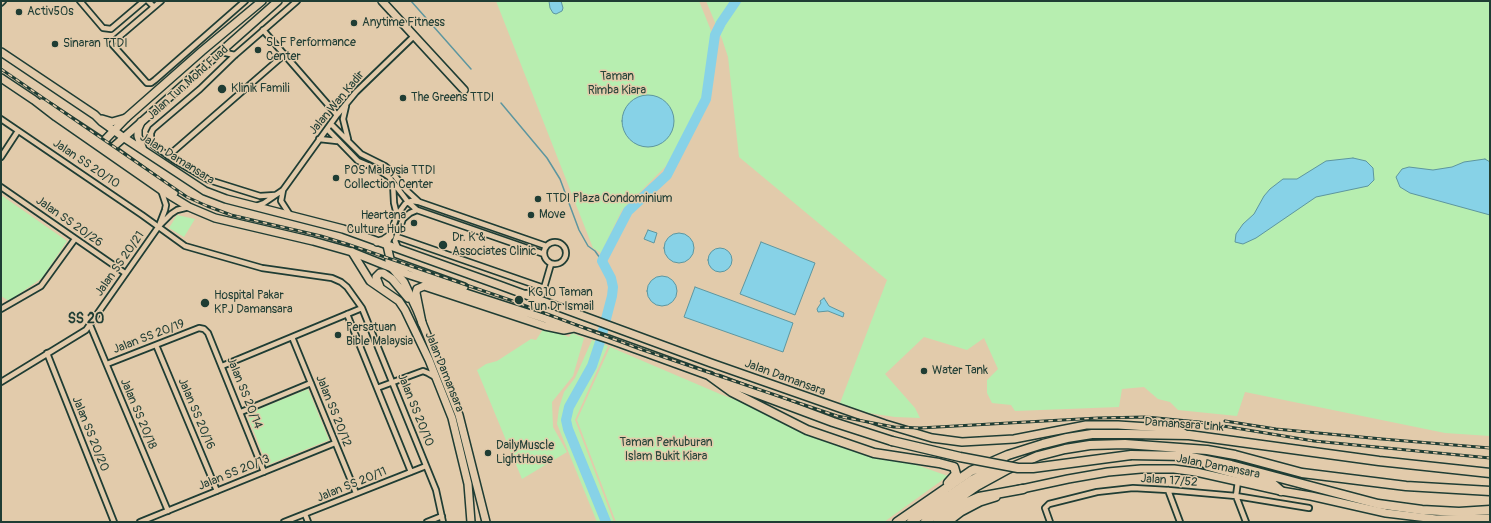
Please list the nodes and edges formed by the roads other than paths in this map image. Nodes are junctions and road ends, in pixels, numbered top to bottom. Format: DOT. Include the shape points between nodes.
graph roads {
  1 [pos="3,1"];
  2 [pos="80,1"];
  3 [pos="144,1"];
  4 [pos="148,1"];
  5 [pos="161,1"];
  6 [pos="245,1"];
  7 [pos="262,1"];
  8 [pos="278,1"];
  9 [pos="297,1"];
  10 [pos="382,1"];
  11 [pos="1,3"];
  12 [pos="154,7"];
  13 [pos="263,30"];
  14 [pos="414,36"];
  15 [pos="1,52"];
  16 [pos="221,52"];
  17 [pos="285,54"];
  18 [pos="235,55"];
  19 [pos="1,78"];
  20 [pos="155,80"];
  21 [pos="161,88"];
  22 [pos="464,90"];
  23 [pos="34,100"];
  24 [pos="346,103"];
  25 [pos="95,115"];
  26 [pos="337,115"];
  27 [pos="126,118"];
  28 [pos="1,119"];
  29 [pos="141,122"];
  30 [pos="331,124"];
  31 [pos="327,129"];
  32 [pos="113,130"];
  33 [pos="18,131"];
  34 [pos="123,137"];
  35 [pos="319,139"];
  36 [pos="348,139"];
  37 [pos="339,141"];
  38 [pos="103,142"];
  39 [pos="112,148"];
  40 [pos="143,151"];
  41 [pos="168,156"];
  42 [pos="1,157"];
  43 [pos="392,181"];
  44 [pos="1,187"];
  45 [pos="161,190"];
  46 [pos="283,190"];
  47 [pos="275,195"];
  48 [pos="408,202"];
  49 [pos="419,202"];
  50 [pos="254,206"];
  51 [pos="189,207"];
  52 [pos="417,210"];
  53 [pos="290,215"];
  54 [pos="397,215"];
  55 [pos="159,226"];
  56 [pos="394,236"];
  57 [pos="75,239"];
  58 [pos="375,242"];
  59 [pos="387,245"];
  60 [pos="546,246"];
  61 [pos="352,252"];
  62 [pos="403,252"];
  63 [pos="544,254"];
  64 [pos="391,264"];
  65 [pos="551,264"];
  66 [pos="125,273"];
  67 [pos="407,274"];
  68 [pos="380,287"];
  69 [pos="544,287"];
  70 [pos="431,288"];
  71 [pos="516,291"];
  72 [pos="504,304"];
  73 [pos="2,307"];
  74 [pos="362,308"];
  75 [pos="417,310"];
  76 [pos="347,314"];
  77 [pos="422,322"];
  78 [pos="90,325"];
  79 [pos="199,328"];
  80 [pos="574,328"];
  81 [pos="292,337"];
  82 [pos="156,345"];
  83 [pos="47,353"];
  84 [pos="429,360"];
  85 [pos="107,364"];
  86 [pos="222,366"];
  87 [pos="423,371"];
  88 [pos="710,376"];
  89 [pos="435,377"];
  90 [pos="1,382"];
  91 [pos="392,382"];
  92 [pos="311,383"];
  93 [pos="377,388"];
  94 [pos="241,412"];
  95 [pos="1189,436"];
  96 [pos="336,443"];
  97 [pos="1043,444"];
  98 [pos="1201,459"];
  99 [pos="426,466"];
  100 [pos="264,472"];
  101 [pos="411,472"];
  102 [pos="1490,473"];
  103 [pos="1238,481"];
  104 [pos="1023,488"];
  105 [pos="1168,490"];
  106 [pos="217,491"];
  107 [pos="1281,491"];
  108 [pos="1490,491"];
  109 [pos="356,493"];
  110 [pos="937,493"];
  111 [pos="1236,496"];
  112 [pos="1309,508"];
  113 [pos="1490,510"];
  114 [pos="168,511"];
  115 [pos="305,514"];
  116 [pos="442,516"];
  117 [pos="1490,518"];
  118 [pos="485,520"];
  119 [pos="114,522"];
  120 [pos="140,522"];
  121 [pos="284,522"];
  122 [pos="308,522"];
  123 [pos="427,522"];
  124 [pos="443,522"];
  125 [pos="471,522"];
  126 [pos="897,522"];
  127 [pos="911,522"];
  128 [pos="925,522"];
  129 [pos="938,522"];
  130 [pos="948,522"];
  131 [pos="1050,522"];
  132 [pos="1180,522"];
  133 [pos="1246,522"];
  1 -- 11 [label="street"];
  2 -- 3 [label="street" via="103,28 111,29"];
  4 -- 12 [label="street"];
  5 -- 12 [label="street"];
  6 -- 20 [label="street, Jalan Tun Mohd Fuad"];
  7 -- 21 [label="main road, Jalan Tun Mohd Fuad"];
  8 -- 16 [label="main road, Jalan Tun Mohd Fuad"];
  9 -- 13 [label="street, Jalan Tun Mohd Fuad"];
  10 -- 14 [label="main road"];
  12 -- 20 [label="street" via="112,44 147,82"];
  13 -- 17 [label="street"];
  13 -- 18 [label="street, Jalan Tun Mohd Fuad"];
  14 -- 22 [label="main road"];
  14 -- 24 [label="street, Jalan Wan Kadir"];
  15 -- 25 [label="main road, Jalan Damansara"];
  16 -- 18 [label="street"];
  16 -- 29 [label="main road, Jalan Tun Mohd Fuad"];
  17 -- 26 [label="street"];
  17 -- 41 [label="street"];
  18 -- 41 [label="street, Jalan Tun Mohd Fuad" via="153,129 151,142"];
  19 -- 23 [label="main road, Jalan Damansara"];
  20 -- 21 [label="street"];
  21 -- 27 [label="main road, Jalan Tun Mohd Fuad"];
  23 -- 38 [label="main road" via="50,107"];
  23 -- 45 [label="main road, Jalan Damansara"];
  24 -- 26 [label="street, Jalan Wan Kadir"];
  24 -- 36 [label="street" via="343,119"];
  25 -- 27 [label="main road" via="112,122"];
  25 -- 32 [label="main road, Jalan Damansara"];
  26 -- 30 [label="street, Jalan Wan Kadir"];
  27 -- 32 [label="main road, Jalan Tun Mohd Fuad"];
  28 -- 33 [label="street, Jalan SS 20/10"];
  29 -- 34 [label="main road, Jalan Tun Mohd Fuad"];
  29 -- 40 [label="main road" via="138,136"];
  30 -- 31 [label="street, Jalan Wan Kadir"];
  30 -- 36 [label="street"];
  31 -- 35 [label="street, Jalan Wan Kadir"];
  31 -- 37 [label="street"];
  32 -- 34 [label="main road, Jalan Damansara"];
  32 -- 38 [label="main road, Jalan Tun Mohd Fuad"];
  33 -- 42 [label="street"];
  33 -- 55 [label="street, Jalan SS 20/10"];
  34 -- 39 [label="main road, Jalan Tun Mohd Fuad"];
  34 -- 40 [label="main road, Jalan Damansara"];
  35 -- 37 [label="street"];
  35 -- 46 [label="street, Jalan Wan Kadir"];
  36 -- 49 [label="street" via="362,154 391,170"];
  37 -- 43 [label="street" via="358,161 380,171"];
  38 -- 39 [label="main road"];
  39 -- 51 [label="main road" via="179,196"];
  40 -- 50 [label="main road, Jalan Damansara" via="205,190 226,199"];
  41 -- 47 [label="street, Jalan Tun Mohd Fuad" via="209,180 260,196"];
  43 -- 48 [label="street"];
  43 -- 54 [label="street"];
  44 -- 57 [label="street, Jalan SS 20/26"];
  45 -- 51 [label="main road, Jalan Damansara"];
  45 -- 55 [label="street, Jalan SS 20/21" via="166,205"];
  46 -- 47 [label="street, Jalan Wan Kadir"];
  46 -- 53 [label="street" via="281,201"];
  47 -- 50 [label="street, Jalan Wan Kadir"];
  48 -- 49 [label="street"];
  48 -- 52 [label="street"];
  48 -- 54 [label="street"];
  49 -- 60 [label="street"];
  50 -- 53 [label="main road, Jalan Damansara"];
  51 -- 55 [label="street, Jalan SS 20/21" via="177,210"];
  51 -- 61 [label="main road, Jalan Damansara" via="216,218"];
  52 -- 56 [label="street" via="403,219"];
  52 -- 63 [label="street"];
  53 -- 58 [label="main road, Jalan Damansara" via="343,229"];
  54 -- 56 [label="street"];
  55 -- 66 [label="street, Jalan SS 20/21"];
  55 -- 74 [label="street, Jalan SS 20/10" via="185,246 198,250 262,268 323,276 342,282"];
  56 -- 58 [label="main road"];
  56 -- 59 [label="street"];
  56 -- 62 [label="street" via="396,244"];
  56 -- 69 [label="street"];
  57 -- 66 [label="street, Jalan SS 20/26"];
  57 -- 73 [label="street" via="40,286"];
  58 -- 59 [label="main road, Jalan Damansara"];
  59 -- 62 [label="main road, Jalan Damansara"];
  59 -- 64 [label="main road, Jalan Damansara"];
  60 -- 63 [label="street"];
  60 -- 65 [label="street" via="552,242 559,242 566,249 566,257 562,262"];
  61 -- 64 [label="main road, Jalan Damansara"];
  61 -- 68 [label="main road, Jalan Damansara" via="370,281"];
  62 -- 71 [label="main road, Jalan Damansara"];
  63 -- 65 [label="street"];
  64 -- 67 [label="main road, Jalan Damansara"];
  64 -- 72 [label="main road" via="468,288"];
  64 -- 75 [label="main road, Jalan Damansara" via="404,282"];
  65 -- 69 [label="street"];
  66 -- 78 [label="street, Jalan SS 20/21"];
  67 -- 70 [label="main road"];
  67 -- 72 [label="main road, Jalan Damansara"];
  68 -- 75 [label="main road" via="376,277 383,273 398,285"];
  68 -- 84 [label="main road, Jalan Damansara" via="399,301"];
  69 -- 71 [label="street" via="542,295"];
  70 -- 77 [label="main road" via="424,286 417,289"];
  70 -- 80 [label="main road" via="545,326 564,330"];
  71 -- 95 [label="main road, Jalan Damansara" via="821,403 932,438 962,442 999,441 1086,425 1164,428 1180,431"];
  72 -- 80 [label="main road, Jalan Damansara"];
  74 -- 76 [label="street"];
  74 -- 91 [label="street, Jalan SS 20/10"];
  75 -- 77 [label="main road, Jalan Damansara"];
  76 -- 81 [label="street"];
  76 -- 93 [label="street"];
  77 -- 118 [label="main road, Jalan Damansara" via="459,415"];
  78 -- 83 [label="street, Jalan SS 20/21" via="86,330"];
  78 -- 85 [label="street, Jalan SS 20/18"];
  79 -- 82 [label="street, Jalan SS 20/19"];
  79 -- 86 [label="street, Jalan SS 20/14" via="208,333"];
  80 -- 88 [label="main road, Jalan Damansara"];
  81 -- 86 [label="street"];
  81 -- 92 [label="street, Jalan SS 20/12"];
  82 -- 85 [label="street, Jalan SS 20/19"];
  82 -- 106 [label="street, Jalan SS 20/16"];
  83 -- 90 [label="street, Jalan SS 20/21"];
  83 -- 119 [label="street, Jalan SS 20/20"];
  84 -- 87 [label="street"];
  84 -- 89 [label="main road, Jalan Damansara"];
  85 -- 114 [label="street, Jalan SS 20/18"];
  86 -- 94 [label="street, Jalan SS 20/14"];
  87 -- 89 [label="street"];
  87 -- 91 [label="street"];
  88 -- 98 [label="highway, bridge" via="833,422 892,440 1018,468 1131,455 1186,456"];
  88 -- 110 [label="highway" via="732,392 807,430 874,453 954,467 956,474"];
  89 -- 125 [label="main road, Jalan Damansara" via="453,425 468,489"];
  91 -- 93 [label="street"];
  91 -- 99 [label="street, Jalan SS 20/10"];
  92 -- 94 [label="street"];
  92 -- 96 [label="street, Jalan SS 20/12"];
  93 -- 101 [label="street"];
  94 -- 100 [label="street, Jalan SS 20/14"];
  95 -- 97 [label="highway, Damansara Link" via="1092,434"];
  95 -- 102 [label="highway, Damansara Link"];
  96 -- 100 [label="street, Jalan SS 20/13"];
  96 -- 109 [label="street, Jalan SS 20/12"];
  97 -- 110 [label="highway, Damansara Link" via="1008,455 971,472"];
  97 -- 127 [label="highway" via="972,480"];
  98 -- 107 [label="highway" via="1208,466 1273,484"];
  98 -- 113 [label="highway" via="1378,504 1459,512"];
  99 -- 101 [label="street, Jalan SS 20/11"];
  99 -- 116 [label="street, Jalan SS 20/10" via="436,490"];
  100 -- 106 [label="street, Jalan SS 20/13"];
  101 -- 109 [label="street, Jalan SS 20/11"];
  103 -- 104 [label="main road, Jalan Damansara" via="1174,469 1141,469 1108,472"];
  103 -- 107 [label="main road, Jalan Damansara"];
  103 -- 111 [label="street"];
  104 -- 129 [label="highway" via="979,497 963,504"];
  104 -- 130 [label="main road, Jalan Damansara" via="980,502"];
  105 -- 111 [label="street, Jalan 17/52"];
  105 -- 131 [label="street, Jalan 17/52" via="1133,488 1096,492 1049,504 1046,508"];
  105 -- 132 [label="street"];
  106 -- 114 [label="street, Jalan SS 20/13"];
  107 -- 117 [label="main road, Jalan Damansara" via="1386,513 1436,519"];
  108 -- 128 [label="highway, Damansara Link" via="1406,486 1302,473 1207,450 1125,444 1090,445 1038,456 1008,469 977,486"];
  109 -- 115 [label="street, Jalan SS 20/11"];
  110 -- 126 [label="highway, Damansara Link"];
  111 -- 112 [label="street, Jalan 17/52"];
  111 -- 133 [label="street"];
  114 -- 120 [label="street, Jalan SS 20/13"];
  115 -- 121 [label="street, Jalan SS 20/11"];
  115 -- 122 [label="street"];
  116 -- 123 [label="street"];
  116 -- 124 [label="street, Jalan SS 20/10"];
}
